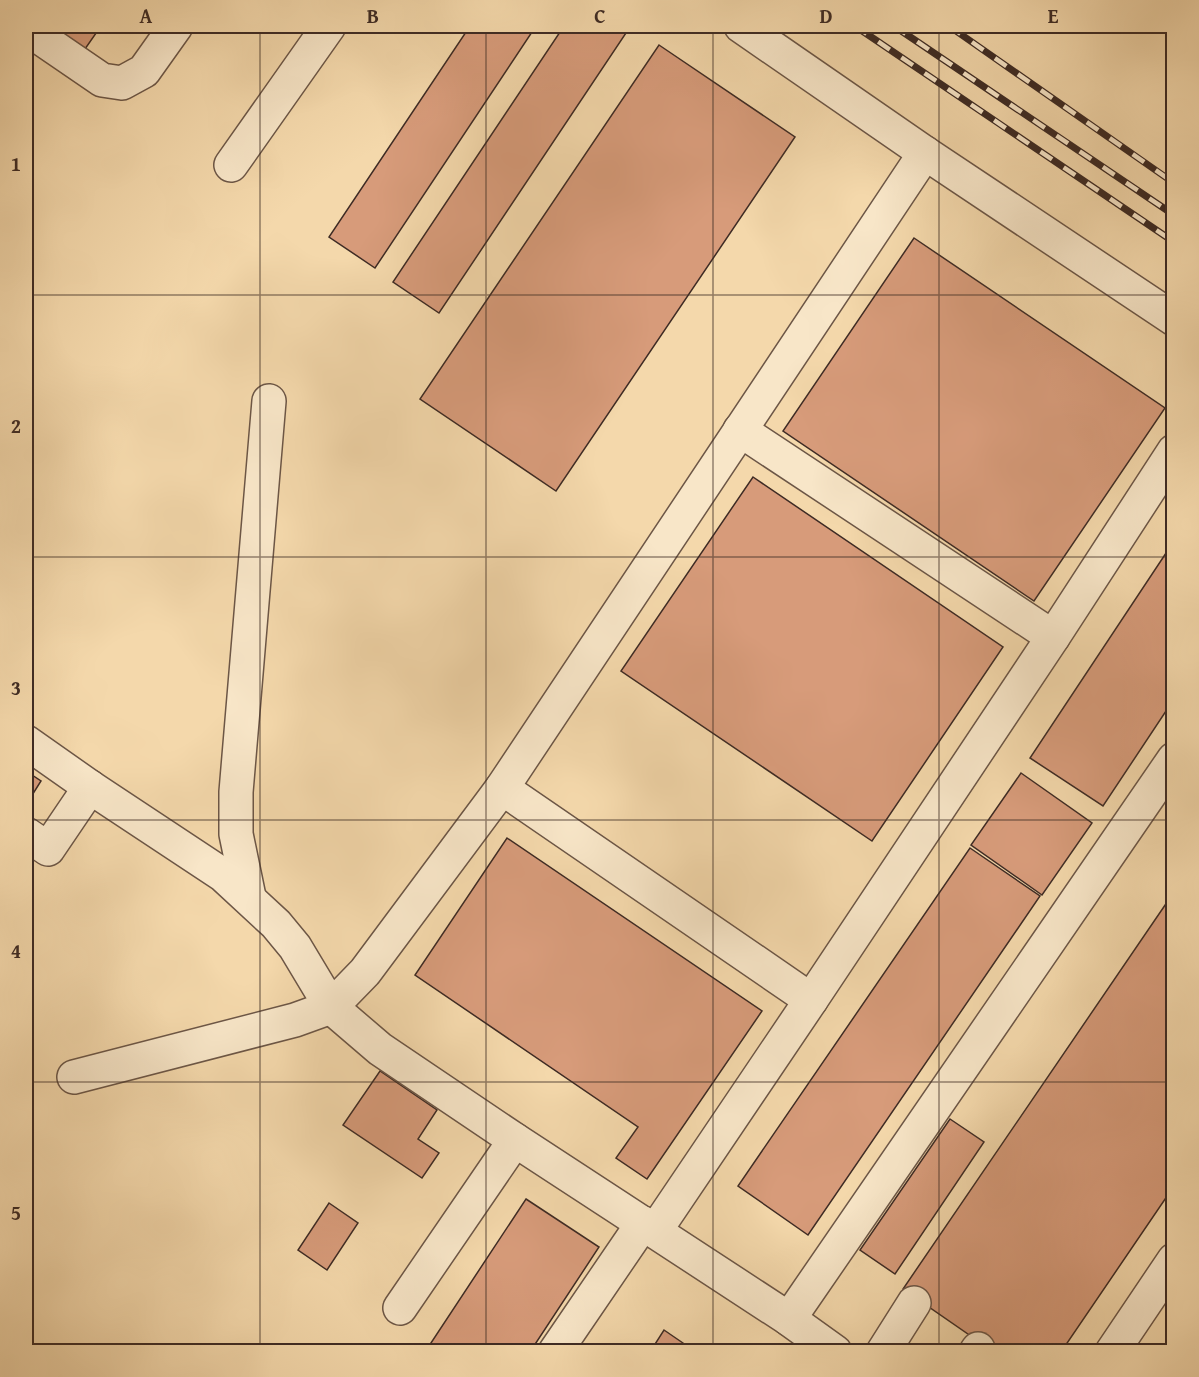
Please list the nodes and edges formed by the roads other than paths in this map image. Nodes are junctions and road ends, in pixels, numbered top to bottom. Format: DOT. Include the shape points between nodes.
graph roads {
  1 [pos="176,26"];
  2 [pos="329,26"];
  3 [pos="741,26"];
  4 [pos="26,28"];
  5 [pos="925,153"];
  6 [pos="231,165"];
  7 [pos="1173,319"];
  8 [pos="269,401"];
  9 [pos="740,430"];
  10 [pos="1173,451"];
  11 [pos="1053,637"];
  12 [pos="26,742"];
  13 [pos="1173,759"];
  14 [pos="90,788"];
  15 [pos="502,788"];
  16 [pos="26,834"];
  17 [pos="249,897"];
  18 [pos="812,1000"];
  19 [pos="331,1007"];
  20 [pos="74,1077"];
  21 [pos="515,1140"];
  22 [pos="649,1227"];
  23 [pos="1173,1260"];
  24 [pos="914,1303"];
  25 [pos="400,1308"];
  26 [pos="789,1319"];
  27 [pos="555,1352"];
  28 [pos="835,1352"];
  29 [pos="883,1352"];
  30 [pos="1112,1352"];
  1 -- 4 [label="lane" via="144,70 122,83 102,80"];
  2 -- 6 [label="lane"];
  3 -- 5 [label="lane"];
  5 -- 7 [label="lane"];
  5 -- 9 [label="lane"];
  8 -- 17 [label="lane" via="236,792 236,834"];
  9 -- 11 [label="lane"];
  9 -- 15 [label="lane"];
  10 -- 11 [label="lane"];
  11 -- 18 [label="lane"];
  12 -- 14 [label="lane"];
  13 -- 26 [label="lane"];
  14 -- 16 [label="lane" via="48,849"];
  14 -- 17 [label="lane" via="223,875"];
  15 -- 18 [label="lane"];
  15 -- 19 [label="lane" via="366,972"];
  17 -- 19 [label="lane" via="295,946"];
  18 -- 22 [label="lane"];
  19 -- 20 [label="lane" via="295,1020"];
  19 -- 21 [label="lane" via="380,1049"];
  21 -- 22 [label="lane"];
  21 -- 25 [label="lane"];
  22 -- 26 [label="lane"];
  22 -- 27 [label="lane"];
  23 -- 30 [label="lane"];
  24 -- 29 [label="lane"];
  26 -- 28 [label="lane"];
}
